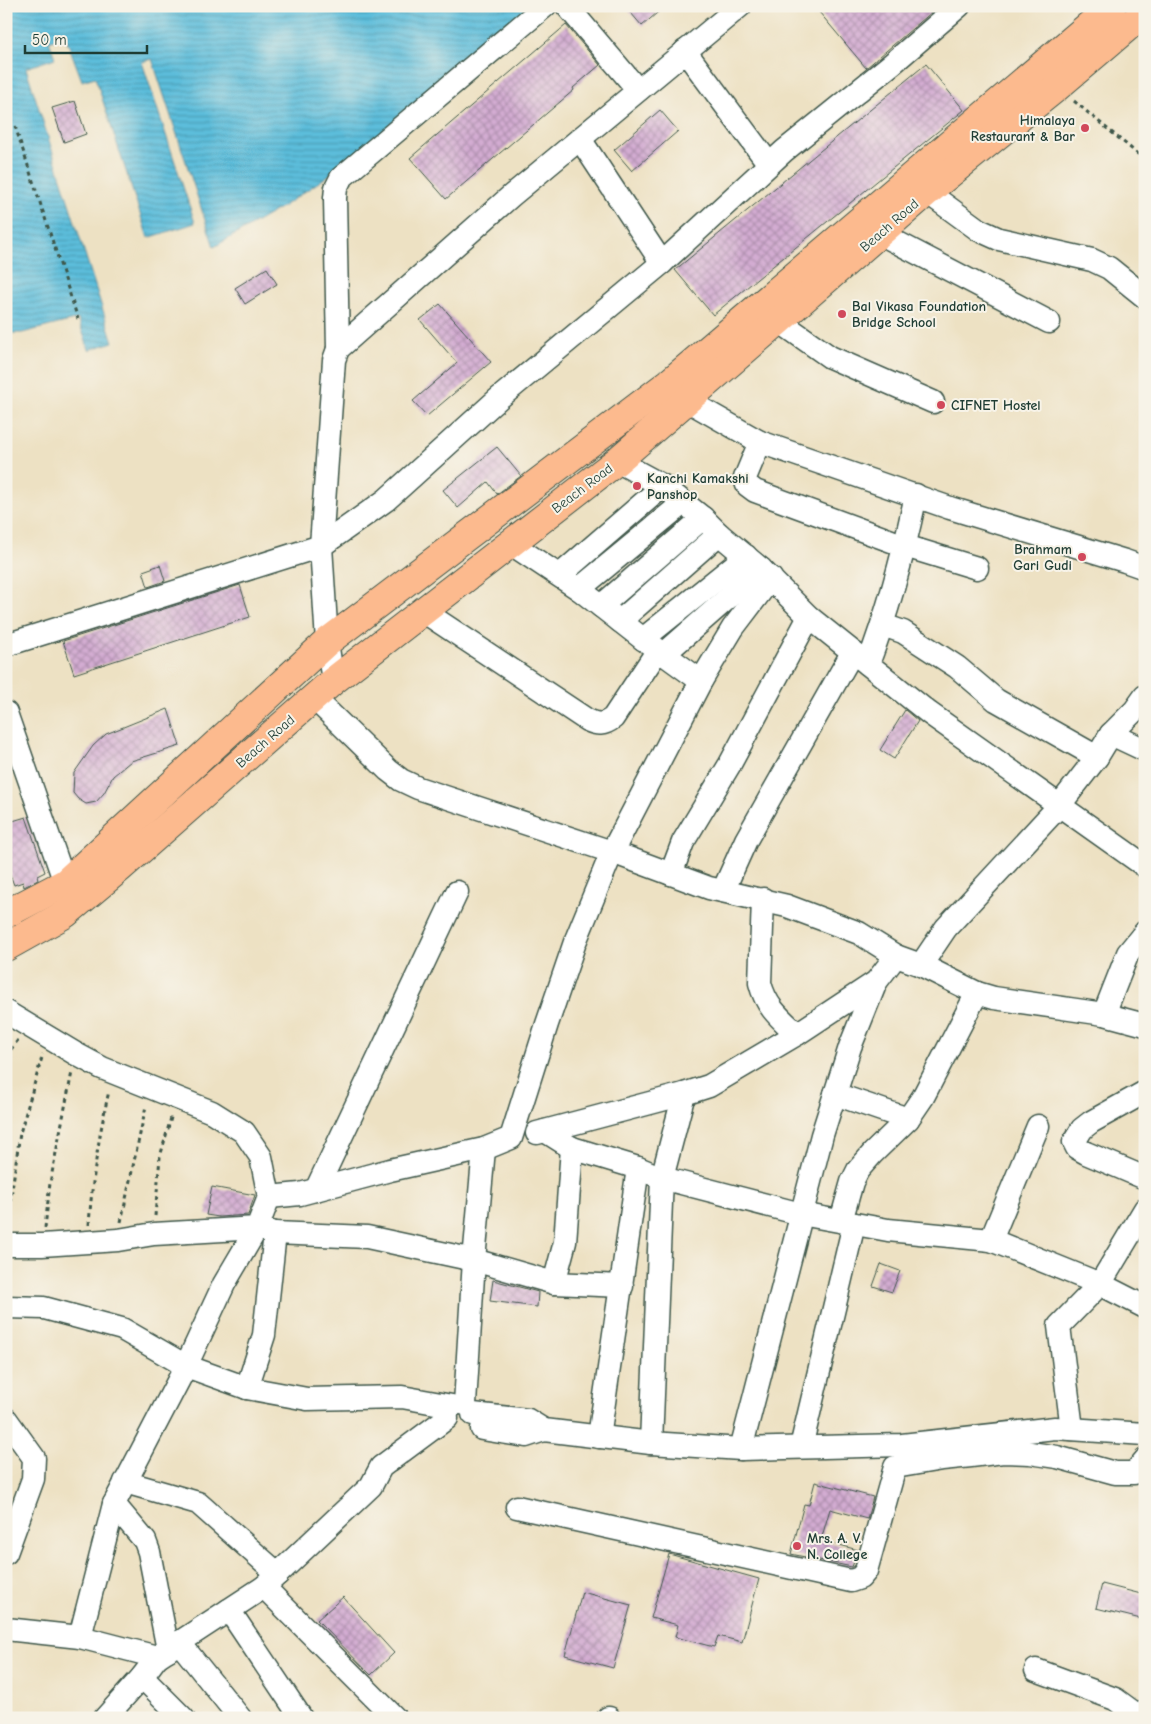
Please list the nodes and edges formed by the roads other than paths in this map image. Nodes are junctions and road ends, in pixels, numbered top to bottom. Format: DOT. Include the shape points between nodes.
graph roads {
  1 [pos="545,6"];
  2 [pos="568,6"];
  3 [pos="740,6"];
  4 [pos="958,6"];
  5 [pos="1145,12"];
  6 [pos="1105,24"];
  7 [pos="685,51"];
  8 [pos="638,90"];
  9 [pos="580,139"];
  10 [pos="769,164"];
  11 [pos="927,192"];
  12 [pos="879,233"];
  13 [pos="662,263"];
  14 [pos="1145,297"];
  15 [pos="779,321"];
  16 [pos="1049,322"];
  17 [pos="338,349"];
  18 [pos="678,392"];
  19 [pos="933,402"];
  20 [pos="760,442"];
  21 [pos="617,461"];
  22 [pos="663,486"];
  23 [pos="916,495"];
  24 [pos="683,503"];
  25 [pos="702,518"];
  26 [pos="719,534"];
  27 [pos="510,543"];
  28 [pos="321,546"];
  29 [pos="905,546"];
  30 [pos="759,568"];
  31 [pos="977,568"];
  32 [pos="1145,568"];
  33 [pos="560,575"];
  34 [pos="579,589"];
  35 [pos="601,606"];
  36 [pos="423,610"];
  37 [pos="809,617"];
  38 [pos="620,621"];
  39 [pos="883,625"];
  40 [pos="327,642"];
  41 [pos="6,645"];
  42 [pos="655,648"];
  43 [pos="860,658"];
  44 [pos="701,681"];
  45 [pos="324,689"];
  46 [pos="1145,696"];
  47 [pos="6,713"];
  48 [pos="1111,734"];
  49 [pos="1145,750"];
  50 [pos="1097,757"];
  51 [pos="1059,806"];
  52 [pos="612,852"];
  53 [pos="1145,866"];
  54 [pos="671,874"];
  55 [pos="65,883"];
  56 [pos="723,891"];
  57 [pos="457,892"];
  58 [pos="763,900"];
  59 [pos="6,914"];
  60 [pos="1145,932"];
  61 [pos="6,947"];
  62 [pos="896,956"];
  63 [pos="922,965"];
  64 [pos="876,982"];
  65 [pos="977,992"];
  66 [pos="6,1012"];
  67 [pos="1104,1014"];
  68 [pos="1145,1025"];
  69 [pos="797,1034"];
  70 [pos="1145,1092"];
  71 [pos="684,1094"];
  72 [pos="835,1094"];
  73 [pos="908,1119"];
  74 [pos="1038,1126"];
  75 [pos="545,1131"];
  76 [pos="512,1138"];
  77 [pos="572,1148"];
  78 [pos="484,1149"];
  79 [pos="638,1168"];
  80 [pos="662,1178"];
  81 [pos="1145,1178"];
  82 [pos="316,1190"];
  83 [pos="269,1197"];
  84 [pos="1145,1209"];
  85 [pos="801,1214"];
  86 [pos="848,1222"];
  87 [pos="266,1231"];
  88 [pos="991,1240"];
  89 [pos="6,1245"];
  90 [pos="474,1260"];
  91 [pos="554,1283"];
  92 [pos="1100,1284"];
  93 [pos="622,1286"];
  94 [pos="6,1307"];
  95 [pos="1145,1307"];
  96 [pos="186,1366"];
  97 [pos="247,1388"];
  98 [pos="460,1416"];
  99 [pos="6,1418"];
  100 [pos="1072,1429"];
  101 [pos="1145,1434"];
  102 [pos="599,1437"];
  103 [pos="651,1444"];
  104 [pos="801,1447"];
  105 [pos="741,1449"];
  106 [pos="1145,1460"];
  107 [pos="125,1482"];
  108 [pos="114,1504"];
  109 [pos="517,1508"];
  110 [pos="6,1553"];
  111 [pos="271,1581"];
  112 [pos="229,1610"];
  113 [pos="6,1629"];
  114 [pos="80,1637"];
  115 [pos="168,1650"];
  116 [pos="1036,1670"];
  117 [pos="142,1677"];
  118 [pos="300,1716"];
  119 [pos="106,1718"];
  120 [pos="183,1718"];
  121 [pos="240,1718"];
  122 [pos="395,1718"];
  123 [pos="1141,1718"];
  1 -- 17 [label="street" via="340,178 335,198"];
  2 -- 8 [label="street"];
  3 -- 7 [label="street"];
  4 -- 10 [label="street"];
  5 -- 6 [label="main road, Beach Road"];
  6 -- 11 [label="main road, Beach Road" via="1057,87"];
  6 -- 18 [label="main road, Beach Road"];
  7 -- 8 [label="street"];
  7 -- 10 [label="street"];
  8 -- 9 [label="street"];
  9 -- 13 [label="street"];
  9 -- 17 [label="street" via="510,196"];
  10 -- 13 [label="street"];
  11 -- 12 [label="main road, Beach Road"];
  11 -- 14 [label="street" via="979,230 999,239 1092,260 1109,268"];
  12 -- 15 [label="main road, Beach Road"];
  12 -- 16 [label="street"];
  13 -- 28 [label="street" via="498,399 386,500"];
  15 -- 18 [label="main road, Beach Road"];
  15 -- 19 [label="street" via="830,356"];
  17 -- 28 [label="street" via="334,360"];
  18 -- 20 [label="street"];
  18 -- 21 [label="main road, Beach Road"];
  18 -- 40 [label="main road, Beach Road"];
  20 -- 23 [label="street"];
  20 -- 29 [label="street" via="744,478 747,486"];
  21 -- 22 [label="street"];
  21 -- 27 [label="main road, Beach Road"];
  22 -- 24 [label="street"];
  22 -- 33 [label="street"];
  23 -- 29 [label="street"];
  23 -- 32 [label="street"];
  24 -- 25 [label="street"];
  24 -- 34 [label="street"];
  25 -- 26 [label="street"];
  25 -- 35 [label="street"];
  26 -- 30 [label="street"];
  26 -- 38 [label="street"];
  27 -- 33 [label="street"];
  27 -- 36 [label="main road, Beach Road"];
  28 -- 40 [label="street"];
  28 -- 41 [label="street"];
  29 -- 31 [label="street"];
  29 -- 39 [label="street"];
  30 -- 37 [label="street"];
  30 -- 42 [label="street"];
  30 -- 44 [label="street" via="733,628"];
  33 -- 34 [label="street"];
  34 -- 35 [label="street"];
  35 -- 38 [label="street"];
  36 -- 42 [label="street" via="597,724 613,718"];
  36 -- 45 [label="main road, Beach Road"];
  37 -- 43 [label="street"];
  37 -- 54 [label="street" via="730,764 683,842"];
  38 -- 42 [label="street"];
  39 -- 43 [label="street"];
  39 -- 50 [label="street" via="903,632 956,667 996,700"];
  40 -- 45 [label="street"];
  40 -- 55 [label="main road, Beach Road"];
  42 -- 44 [label="street"];
  43 -- 51 [label="street" via="929,714"];
  43 -- 56 [label="street" via="746,840"];
  44 -- 52 [label="street"];
  45 -- 52 [label="street" via="388,770 401,780"];
  45 -- 61 [label="main road, Beach Road" via="65,914"];
  46 -- 48 [label="street"];
  47 -- 55 [label="street"];
  48 -- 49 [label="street"];
  48 -- 50 [label="street"];
  50 -- 51 [label="street"];
  51 -- 53 [label="street"];
  51 -- 63 [label="street" via="946,928"];
  52 -- 54 [label="street"];
  52 -- 76 [label="street" via="575,942"];
  54 -- 56 [label="street"];
  55 -- 59 [label="main road, Beach Road"];
  56 -- 58 [label="street"];
  57 -- 82 [label="street"];
  58 -- 62 [label="street" via="859,933"];
  58 -- 69 [label="street" via="760,983 763,996"];
  60 -- 67 [label="street" via="1128,953"];
  62 -- 63 [label="street"];
  62 -- 64 [label="street"];
  63 -- 65 [label="street"];
  64 -- 69 [label="street"];
  64 -- 72 [label="street"];
  65 -- 67 [label="street" via="994,998"];
  65 -- 73 [label="street" via="923,1097"];
  66 -- 83 [label="street" via="113,1073 212,1112 244,1132 261,1157"];
  67 -- 68 [label="street"];
  69 -- 71 [label="street" via="709,1086"];
  70 -- 81 [label="street" via="1091,1122 1074,1142 1086,1153"];
  71 -- 75 [label="street"];
  71 -- 80 [label="street"];
  72 -- 73 [label="street"];
  72 -- 85 [label="street"];
  73 -- 86 [label="street" via="858,1170 852,1182"];
  74 -- 88 [label="street"];
  75 -- 76 [label="street"];
  75 -- 77 [label="street"];
  76 -- 78 [label="street"];
  77 -- 79 [label="street"];
  77 -- 91 [label="street" via="565,1242"];
  78 -- 82 [label="street"];
  78 -- 90 [label="street"];
  79 -- 80 [label="street"];
  79 -- 93 [label="street"];
  80 -- 85 [label="street"];
  80 -- 103 [label="street"];
  82 -- 83 [label="street"];
  83 -- 87 [label="street"];
  84 -- 92 [label="street"];
  85 -- 86 [label="street"];
  85 -- 105 [label="street"];
  86 -- 88 [label="street" via="888,1230"];
  86 -- 104 [label="street"];
  87 -- 89 [label="street" via="154,1234 118,1240"];
  87 -- 90 [label="street" via="367,1237"];
  87 -- 96 [label="street" via="224,1284"];
  87 -- 97 [label="street" via="268,1305 264,1335"];
  88 -- 92 [label="street"];
  90 -- 91 [label="street"];
  90 -- 98 [label="street"];
  91 -- 93 [label="street"];
  92 -- 95 [label="street"];
  92 -- 100 [label="street" via="1059,1326"];
  93 -- 102 [label="street"];
  94 -- 96 [label="street" via="44,1308 122,1329"];
  96 -- 97 [label="street"];
  96 -- 107 [label="street"];
  97 -- 98 [label="street" via="307,1399 402,1397"];
  98 -- 102 [label="street" via="528,1420 544,1430"];
  98 -- 111 [label="street" via="381,1467 371,1486"];
  99 -- 110 [label="street" via="34,1458 33,1479"];
  100 -- 101 [label="street"];
  100 -- 104 [label="street" via="1055,1428 902,1445"];
  102 -- 103 [label="street"];
  103 -- 105 [label="street"];
  104 -- 105 [label="street"];
  106 -- 109 [label="street" via="1134,1473 1114,1473 1057,1457 1003,1452 895,1467 866,1571 860,1578 850,1581"];
  107 -- 108 [label="street"];
  107 -- 111 [label="street" via="198,1503"];
  108 -- 114 [label="street"];
  108 -- 115 [label="street" via="145,1541"];
  111 -- 112 [label="street"];
  111 -- 122 [label="street"];
  112 -- 115 [label="street"];
  112 -- 118 [label="street"];
  113 -- 114 [label="street"];
  114 -- 115 [label="street"];
  115 -- 117 [label="street"];
  115 -- 121 [label="street"];
  116 -- 123 [label="street" via="1115,1698"];
  117 -- 119 [label="street"];
  117 -- 120 [label="street"];
}
